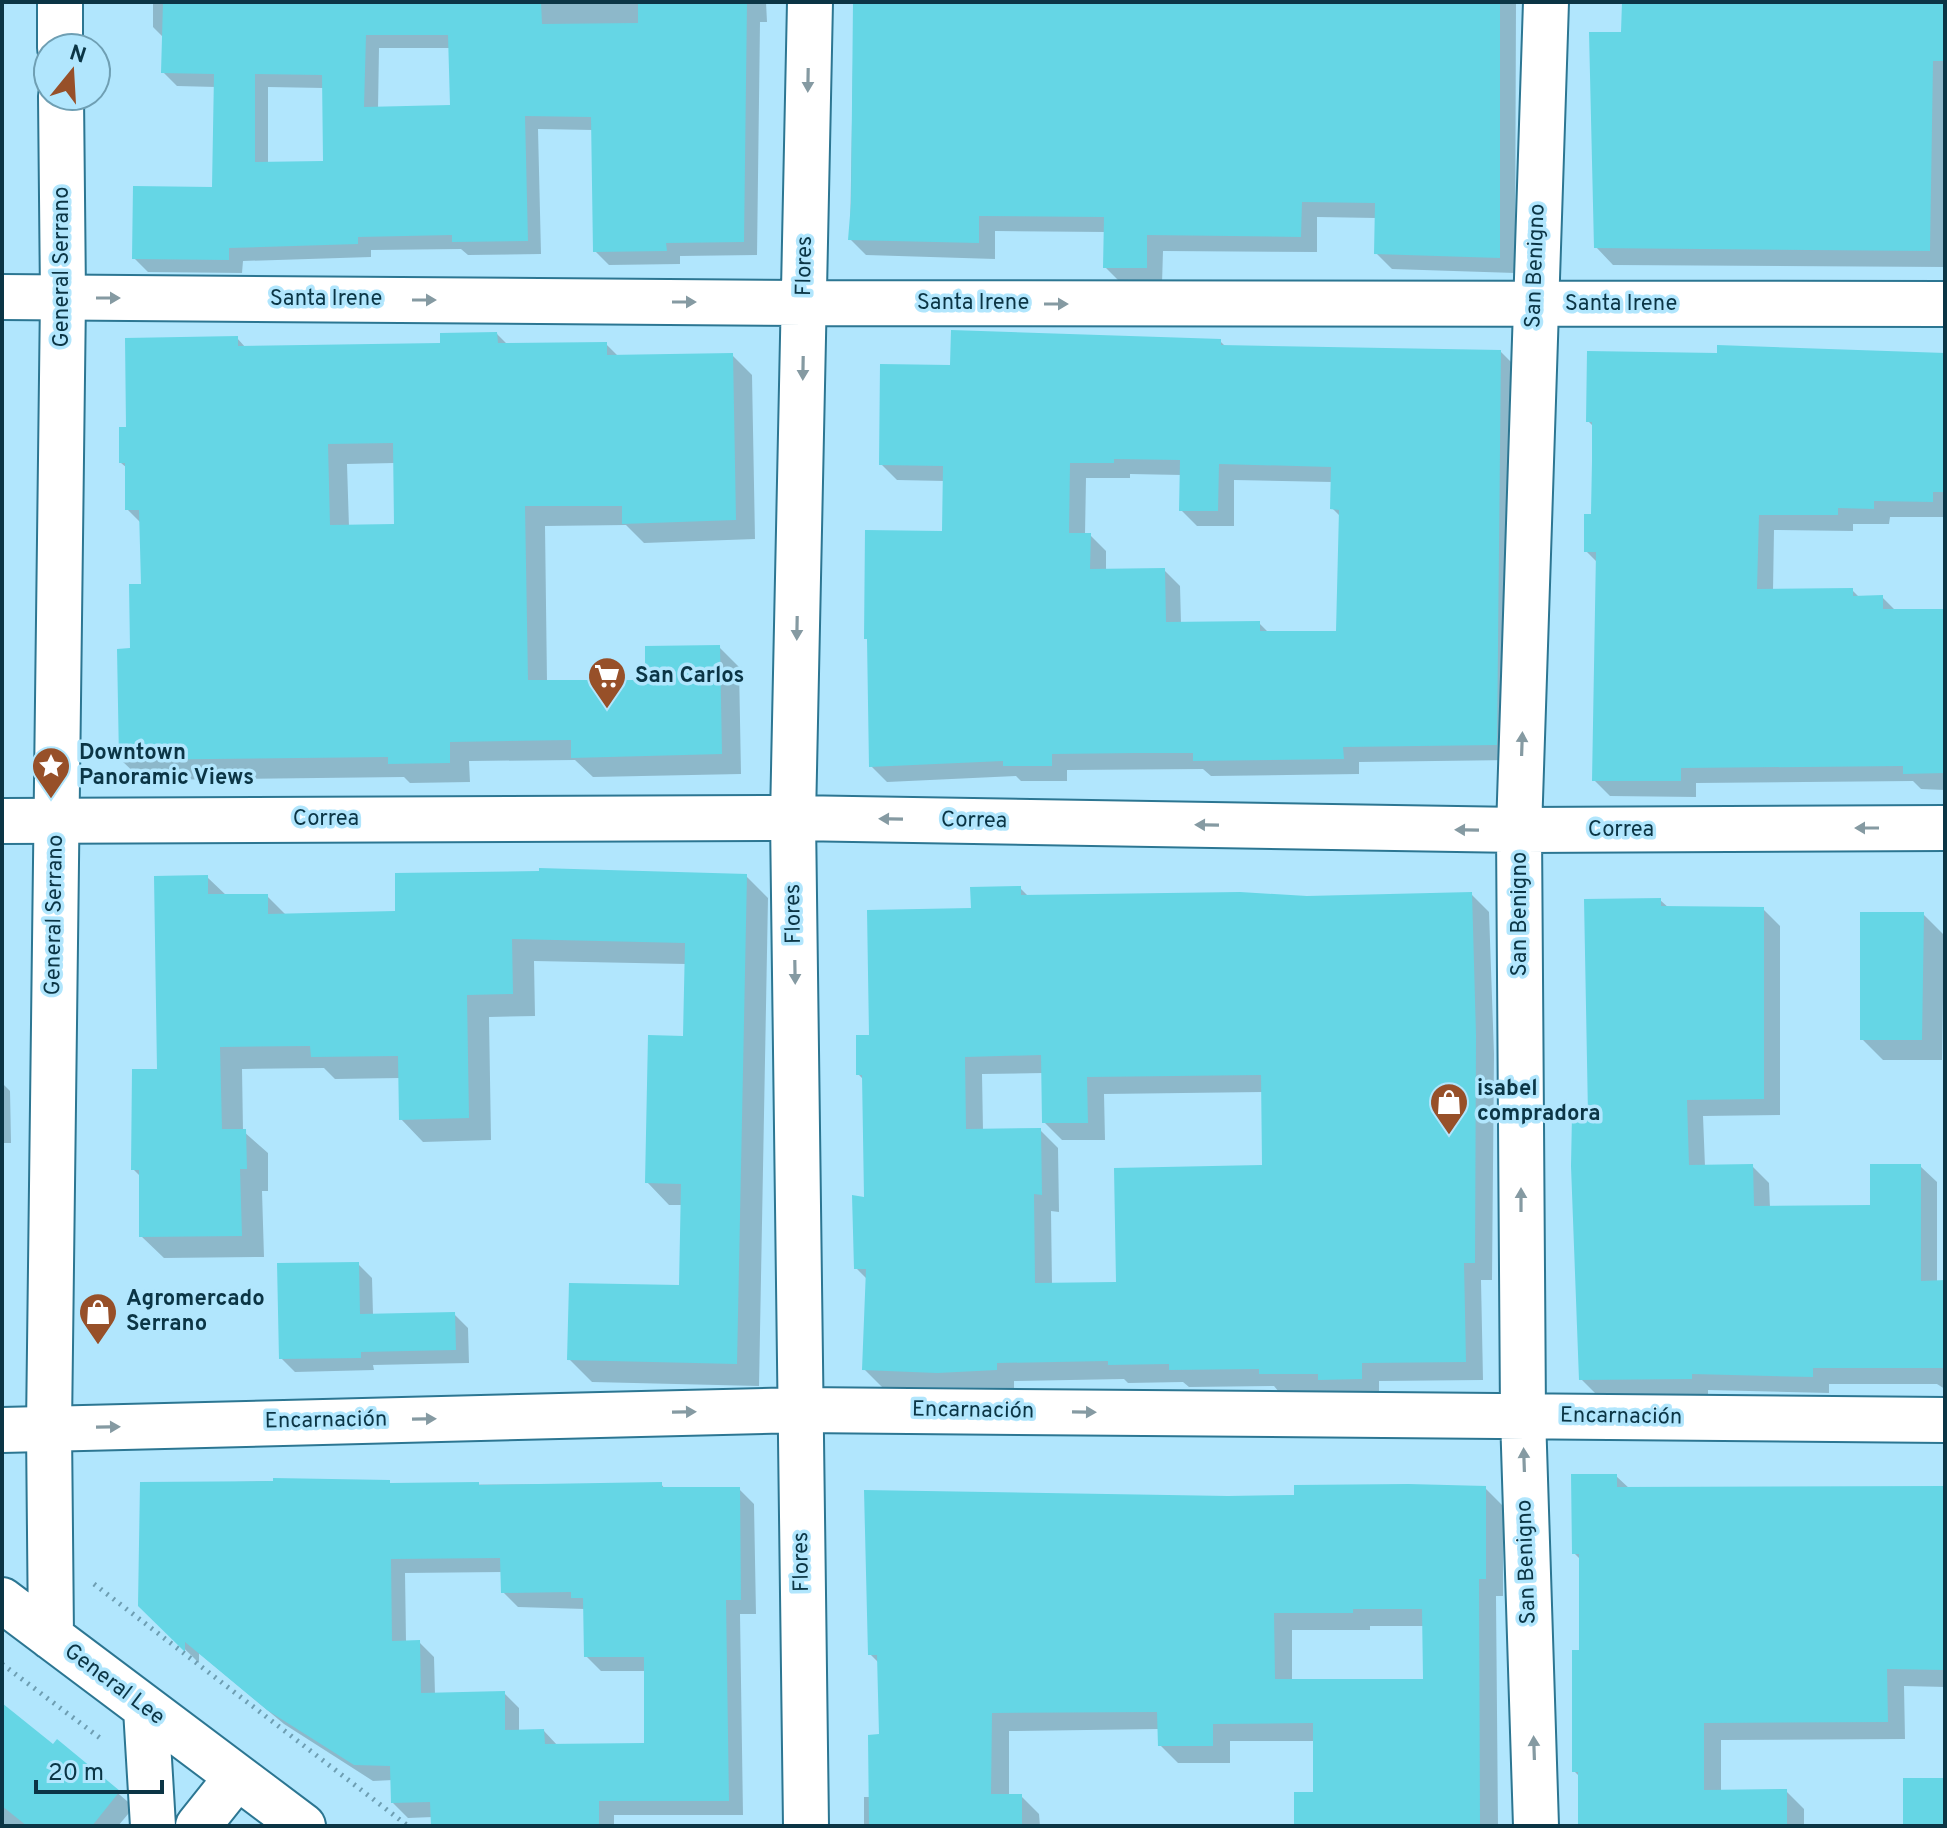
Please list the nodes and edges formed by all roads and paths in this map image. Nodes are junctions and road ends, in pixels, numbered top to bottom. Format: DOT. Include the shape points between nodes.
graph roads {
  1 [pos="60,2"];
  2 [pos="810,2"];
  3 [pos="1546,2"];
  4 [pos="60,32"];
  5 [pos="61,112"];
  6 [pos="2,297"];
  7 [pos="63,297"];
  8 [pos="804,303"];
  9 [pos="1534,304"];
  10 [pos="1945,304"];
  11 [pos="793,818"];
  12 [pos="2,821"];
  13 [pos="57,821"];
  14 [pos="1945,828"];
  15 [pos="1519,830"];
  16 [pos="800,1410"];
  17 [pos="1523,1416"];
  18 [pos="1945,1420"];
  19 [pos="49,1428"];
  20 [pos="2,1430"];
  21 [pos="49,1549"];
  22 [pos="2,1600"];
  23 [pos="51,1637"];
  24 [pos="2,1664"];
  25 [pos="146,1709"];
  26 [pos="150,1775"];
  27 [pos="237,1777"];
  28 [pos="153,1826"];
  29 [pos="198,1826"];
  30 [pos="303,1826"];
  31 [pos="408,1826"];
  32 [pos="806,1826"];
  33 [pos="1536,1826"];
  1 -- 4 [label="street"];
  2 -- 8 [label="street, Flores, one-way"];
  3 -- 9 [label="street, San Benigno"];
  5 -- 7 [label="street, General Serrano"];
  6 -- 7 [label="street, Santa Irene"];
  7 -- 8 [label="street, Santa Irene, one-way"];
  7 -- 13 [label="street, General Serrano"];
  8 -- 9 [label="street, Santa Irene, one-way"];
  8 -- 11 [label="street, Flores, one-way"];
  9 -- 10 [label="street, Santa Irene"];
  15 -- 9 [label="street, San Benigno, one-way"];
  11 -- 13 [label="street, Correa"];
  15 -- 11 [label="street, Correa, one-way"];
  11 -- 16 [label="street, Flores, one-way"];
  12 -- 13 [label="street, Correa"];
  13 -- 19 [label="street, General Serrano"];
  14 -- 15 [label="street, Correa, one-way"];
  17 -- 15 [label="street, San Benigno, one-way"];
  16 -- 17 [label="street, Encarnación, one-way"];
  19 -- 16 [label="street, Encarnación, one-way"];
  16 -- 32 [label="street, Flores"];
  17 -- 18 [label="street, Encarnación"];
  33 -- 17 [label="street, San Benigno, one-way"];
  19 -- 20 [label="street, Encarnación"];
  19 -- 21 [label="street, General Serrano"];
  21 -- 23 [label="street, General Serrano"];
  21 -- 31 [label="path"];
  22 -- 23 [label="street, General Lee"];
  23 -- 25 [label="street, General Lee"];
  24 -- 26 [label="path"];
  25 -- 26 [label="street"];
  25 -- 27 [label="street, General Lee"];
  26 -- 28 [label="street"];
  27 -- 29 [label="street"];
  27 -- 30 [label="street, General Lee"];
}
